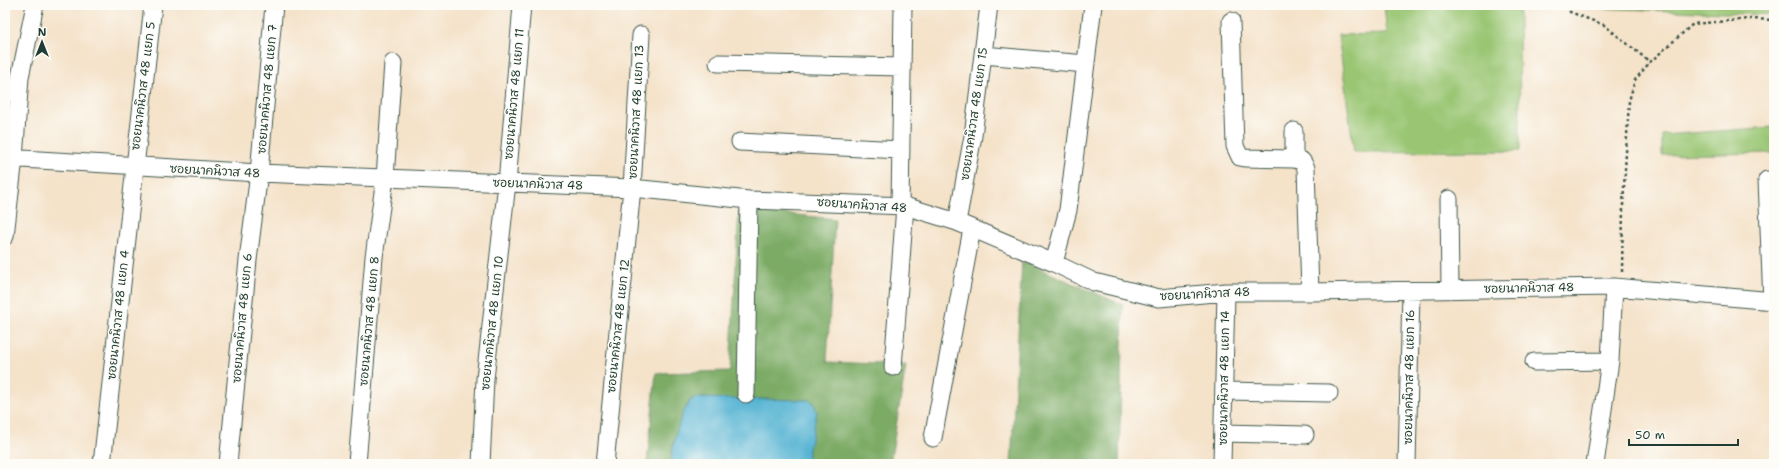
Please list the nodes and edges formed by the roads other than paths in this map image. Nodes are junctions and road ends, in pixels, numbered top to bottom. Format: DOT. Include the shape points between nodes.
graph roads {
  1 [pos="35,5"];
  2 [pos="153,5"];
  3 [pos="274,5"];
  4 [pos="522,5"];
  5 [pos="902,5"];
  6 [pos="989,5"];
  7 [pos="1093,5"];
  8 [pos="1231,21"];
  9 [pos="641,35"];
  10 [pos="983,55"];
  11 [pos="393,63"];
  12 [pos="718,63"];
  13 [pos="1086,64"];
  14 [pos="902,67"];
  15 [pos="1294,131"];
  16 [pos="740,142"];
  17 [pos="901,150"];
  18 [pos="9,158"];
  19 [pos="1294,159"];
  20 [pos="134,166"];
  21 [pos="259,173"];
  22 [pos="385,178"];
  23 [pos="1768,180"];
  24 [pos="507,183"];
  25 [pos="632,188"];
  26 [pos="1449,199"];
  27 [pos="750,200"];
  28 [pos="903,206"];
  29 [pos="964,226"];
  30 [pos="5,236"];
  31 [pos="1054,263"];
  32 [pos="1618,287"];
  33 [pos="1450,290"];
  34 [pos="1411,291"];
  35 [pos="1226,292"];
  36 [pos="1310,292"];
  37 [pos="1773,302"];
  38 [pos="1610,361"];
  39 [pos="1534,362"];
  40 [pos="893,367"];
  41 [pos="1224,391"];
  42 [pos="1329,393"];
  43 [pos="746,394"];
  44 [pos="1223,433"];
  45 [pos="1305,435"];
  46 [pos="933,438"];
  47 [pos="102,464"];
  48 [pos="228,464"];
  49 [pos="357,464"];
  50 [pos="481,464"];
  51 [pos="604,464"];
  52 [pos="1222,464"];
  53 [pos="1406,464"];
  54 [pos="1595,464"];
  1 -- 18 [label="street" via="20,77"];
  2 -- 20 [label="street, ซอยนาคนิวาส 48 แยก 5"];
  3 -- 21 [label="street, ซอยนาคนิวาส 48 แยก 7"];
  4 -- 24 [label="street, ซอยนาคนิวาส 48 แยก 11"];
  5 -- 14 [label="street"];
  6 -- 10 [label="street, ซอยนาคนิวาส 48 แยก 15"];
  7 -- 13 [label="street"];
  8 -- 19 [label="street" via="1236,152 1245,158"];
  9 -- 25 [label="street, ซอยนาคนิวาส 48 แยก 13"];
  10 -- 13 [label="street"];
  10 -- 29 [label="street, ซอยนาคนิวาส 48 แยก 15"];
  11 -- 22 [label="street, ซอยนาคนิวาส 48 แยก 8"];
  12 -- 14 [label="street"];
  13 -- 31 [label="street" via="1068,210"];
  14 -- 17 [label="street"];
  15 -- 19 [label="street"];
  16 -- 17 [label="street"];
  17 -- 28 [label="street"];
  18 -- 20 [label="street, ซอยนาคนิวาส 48"];
  18 -- 30 [label="street"];
  19 -- 36 [label="street" via="1302,161 1306,168"];
  20 -- 21 [label="street, ซอยนาคนิวาส 48"];
  20 -- 47 [label="street, ซอยนาคนิวาส 48 แยก 4"];
  21 -- 22 [label="street, ซอยนาคนิวาส 48"];
  21 -- 48 [label="street, ซอยนาคนิวาส 48 แยก 6"];
  22 -- 24 [label="street, ซอยนาคนิวาส 48"];
  22 -- 49 [label="street, ซอยนาคนิวาส 48 แยก 8" via="374,257"];
  23 -- 37 [label="street"];
  24 -- 25 [label="street, ซอยนาคนิวาส 48"];
  24 -- 50 [label="street, ซอยนาคนิวาส 48 แยก 10" via="485,379"];
  25 -- 27 [label="street, ซอยนาคนิวาส 48"];
  25 -- 51 [label="street, ซอยนาคนิวาส 48 แยก 12"];
  26 -- 33 [label="street"];
  27 -- 28 [label="street, ซอยนาคนิวาส 48"];
  27 -- 43 [label="street"];
  28 -- 29 [label="street, ซอยนาคนิวาส 48"];
  28 -- 40 [label="street"];
  29 -- 31 [label="street, ซอยนาคนิวาส 48"];
  29 -- 46 [label="street, ซอยนาคนิวาส 48 แยก 15"];
  31 -- 35 [label="street, ซอยนาคนิวาส 48" via="1094,282 1159,298"];
  32 -- 33 [label="street, ซอยนาคนิวาส 48"];
  32 -- 37 [label="street, ซอยนาคนิวาส 48"];
  32 -- 38 [label="street"];
  33 -- 34 [label="street, ซอยนาคนิวาส 48"];
  34 -- 36 [label="street, ซอยนาคนิวาส 48"];
  34 -- 53 [label="street, ซอยนาคนิวาส 48 แยก 16"];
  35 -- 36 [label="street, ซอยนาคนิวาส 48"];
  35 -- 41 [label="street, ซอยนาคนิวาส 48 แยก 14"];
  38 -- 39 [label="street"];
  38 -- 54 [label="street"];
  41 -- 42 [label="street"];
  41 -- 44 [label="street, ซอยนาคนิวาส 48 แยก 14"];
  44 -- 45 [label="street"];
  44 -- 52 [label="street, ซอยนาคนิวาส 48 แยก 14"];
}
